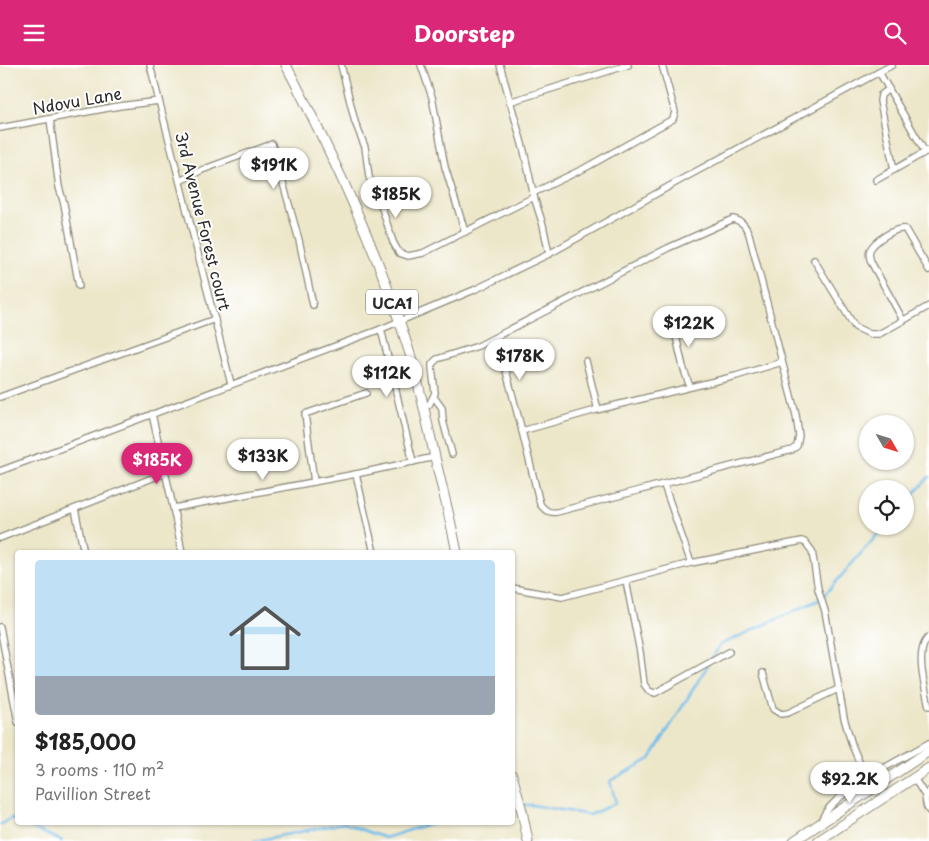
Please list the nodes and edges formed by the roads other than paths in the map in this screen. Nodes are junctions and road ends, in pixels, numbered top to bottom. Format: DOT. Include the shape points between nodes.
graph roads {
  1 [pos="150,65"];
  2 [pos="286,65"];
  3 [pos="341,65"];
  4 [pos="421,65"];
  5 [pos="500,65"];
  6 [pos="628,65"];
  7 [pos="662,65"];
  8 [pos="892,65"];
  9 [pos="879,72"];
  10 [pos="889,89"];
  11 [pos="159,101"];
  12 [pos="510,102"];
  13 [pos="50,119"];
  14 [pos="0,128"];
  15 [pos="927,151"];
  16 [pos="894,170"];
  17 [pos="876,180"];
  18 [pos="180,181"];
  19 [pos="533,195"];
  20 [pos="465,232"];
  21 [pos="549,253"];
  22 [pos="814,260"];
  23 [pos="929,270"];
  24 [pos="79,286"];
  25 [pos="312,305"];
  26 [pos="929,306"];
  27 [pos="671,314"];
  28 [pos="215,319"];
  29 [pos="904,320"];
  30 [pos="399,322"];
  31 [pos="381,329"];
  32 [pos="497,337"];
  33 [pos="586,361"];
  34 [pos="782,362"];
  35 [pos="231,384"];
  36 [pos="690,387"];
  37 [pos="366,393"];
  38 [pos="0,397"];
  39 [pos="434,397"];
  40 [pos="424,406"];
  41 [pos="596,411"];
  42 [pos="152,414"];
  43 [pos="522,431"];
  44 [pos="452,454"];
  45 [pos="435,457"];
  46 [pos="413,462"];
  47 [pos="0,471"];
  48 [pos="165,473"];
  49 [pos="356,474"];
  50 [pos="314,482"];
  51 [pos="664,485"];
  52 [pos="174,507"];
  53 [pos="75,509"];
  54 [pos="0,538"];
  55 [pos="83,550"];
  56 [pos="181,550"];
  57 [pos="373,550"];
  58 [pos="456,550"];
  59 [pos="691,563"];
  60 [pos="626,581"];
  61 [pos="515,589"];
  62 [pos="0,627"];
  63 [pos="929,637"];
  64 [pos="729,652"];
  65 [pos="764,673"];
  66 [pos="838,689"];
  67 [pos="929,705"];
  68 [pos="15,706"];
  69 [pos="929,743"];
  70 [pos="929,751"];
  71 [pos="929,768"];
  72 [pos="866,778"];
  73 [pos="914,778"];
  74 [pos="515,785"];
  75 [pos="929,791"];
  76 [pos="926,797"];
  77 [pos="929,811"];
  78 [pos="821,823"];
  79 [pos="528,841"];
  80 [pos="794,841"];
  81 [pos="818,841"];
  1 -- 11 [label="street, 3rd Avenue Forest court"];
  2 -- 30 [label="main road, UCA1" via="342,177"];
  3 -- 20 [label="street" via="355,122 365,147 369,177 399,253 408,256 423,253"];
  4 -- 20 [label="street" via="432,97 445,167"];
  5 -- 12 [label="street"];
  6 -- 12 [label="street"];
  7 -- 19 [label="street" via="675,111 673,119"];
  8 -- 9 [label="street"];
  9 -- 10 [label="street"];
  9 -- 21 [label="street"];
  10 -- 15 [label="street"];
  10 -- 16 [label="street" via="881,95 880,101"];
  11 -- 13 [label="street, Ndovu Lane"];
  11 -- 18 [label="street, 3rd Avenue Forest court"];
  12 -- 19 [label="street"];
  13 -- 14 [label="street, Ndovu Lane"];
  13 -- 24 [label="street" via="59,187"];
  15 -- 16 [label="street"];
  16 -- 17 [label="street"];
  18 -- 25 [label="street" via="272,144 299,240"];
  18 -- 28 [label="street, 3rd Avenue Forest court"];
  19 -- 20 [label="street"];
  19 -- 21 [label="street"];
  21 -- 30 [label="street"];
  22 -- 29 [label="street" via="855,327 879,334"];
  23 -- 29 [label="street" via="905,229 897,229 870,249 871,262"];
  26 -- 29 [label="street"];
  27 -- 36 [label="street"];
  28 -- 35 [label="street, 3rd Avenue Forest court"];
  28 -- 38 [label="street"];
  30 -- 31 [label="street"];
  30 -- 40 [label="main road, UCA1"];
  31 -- 35 [label="street"];
  31 -- 46 [label="street"];
  32 -- 34 [label="street" via="732,219 745,225 749,234"];
  32 -- 39 [label="street" via="434,361"];
  32 -- 43 [label="street"];
  33 -- 41 [label="street"];
  34 -- 36 [label="street"];
  34 -- 51 [label="street" via="796,415 797,446 783,453"];
  35 -- 42 [label="street"];
  36 -- 41 [label="street"];
  37 -- 50 [label="street" via="305,414"];
  39 -- 40 [label="street" via="429,405"];
  39 -- 44 [label="street" via="442,408"];
  40 -- 45 [label="main road, UCA1"];
  41 -- 43 [label="street"];
  42 -- 47 [label="street"];
  42 -- 48 [label="street"];
  43 -- 51 [label="street" via="540,504 548,512"];
  45 -- 46 [label="street"];
  45 -- 58 [label="main road, UCA1"];
  46 -- 49 [label="street"];
  48 -- 52 [label="street"];
  48 -- 53 [label="street"];
  49 -- 50 [label="street"];
  49 -- 57 [label="street"];
  50 -- 52 [label="street"];
  51 -- 59 [label="street"];
  52 -- 56 [label="street"];
  53 -- 54 [label="street"];
  53 -- 55 [label="street"];
  59 -- 60 [label="street"];
  59 -- 66 [label="street" via="799,541 806,543 812,551"];
  60 -- 61 [label="street" via="562,597"];
  60 -- 64 [label="street" via="644,684 649,691 655,693 666,688"];
  62 -- 68 [label="street"];
  63 -- 67 [label="street" via="921,656"];
  65 -- 66 [label="street" via="773,709 781,714"];
  66 -- 72 [label="street" via="852,745"];
  69 -- 72 [label="street"];
  70 -- 78 [label="main road"];
  71 -- 73 [label="main road"];
  72 -- 78 [label="street" via="827,809"];
  73 -- 76 [label="street"];
  73 -- 81 [label="main road"];
  74 -- 79 [label="main road"];
  75 -- 76 [label="street"];
  76 -- 77 [label="street"];
  78 -- 80 [label="main road"];
}
